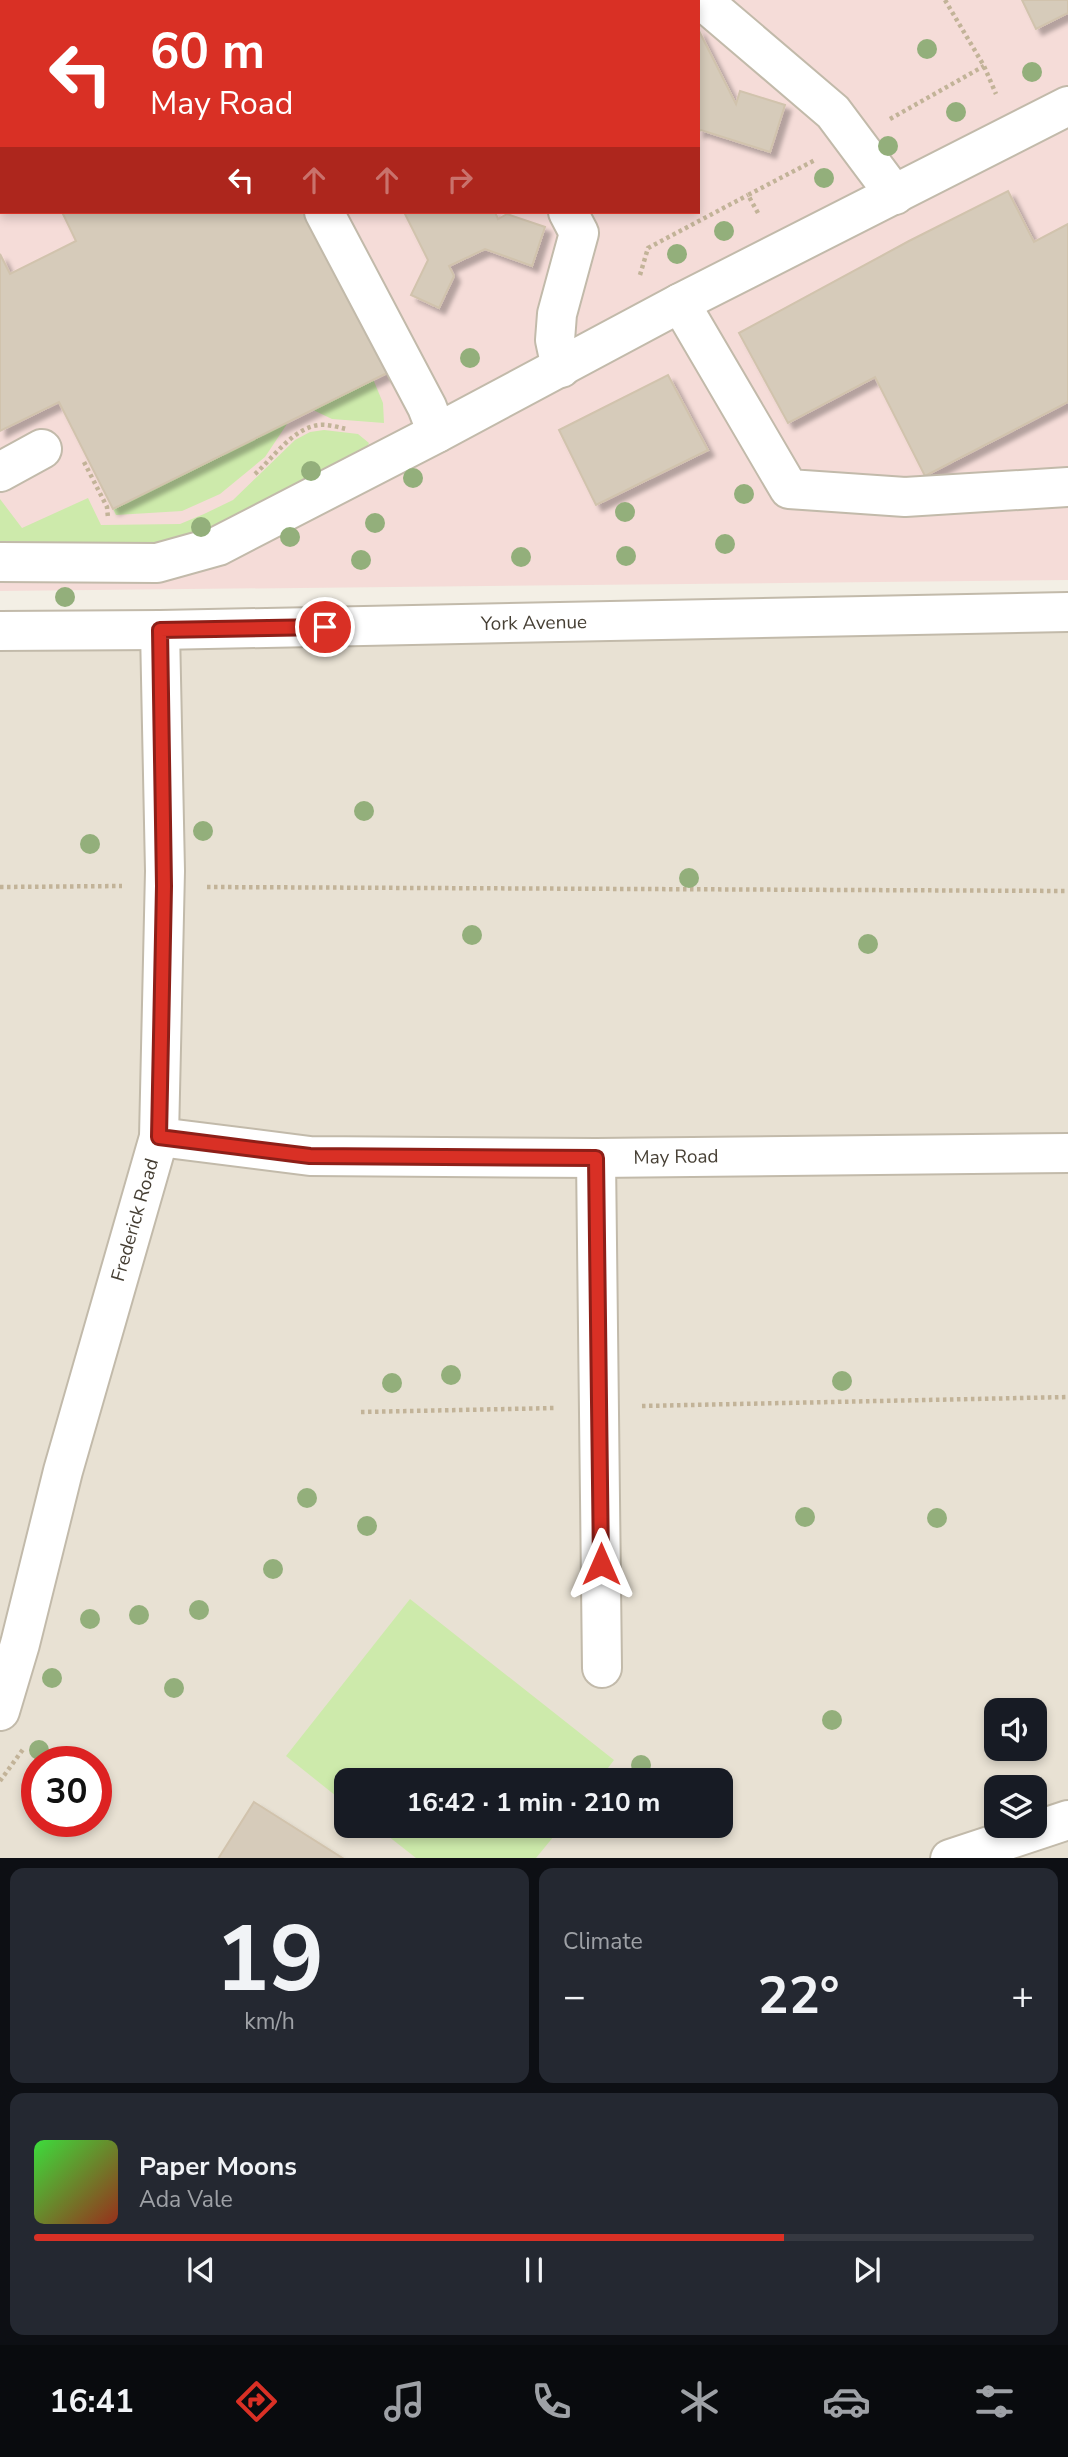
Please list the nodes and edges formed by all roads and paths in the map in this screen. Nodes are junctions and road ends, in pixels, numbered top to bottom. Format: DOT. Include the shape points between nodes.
graph roads {
  1 [pos="945,0"];
  2 [pos="710,7"];
  3 [pos="985,66"];
  4 [pos="998,97"];
  5 [pos="1068,106"];
  6 [pos="853,139"];
  7 [pos="748,195"];
  8 [pos="895,195"];
  9 [pos="325,214"];
  10 [pos="569,214"];
  11 [pos="760,218"];
  12 [pos="637,286"];
  13 [pos="680,303"];
  14 [pos="561,368"];
  15 [pos="437,433"];
  16 [pos="42,449"];
  17 [pos="0,472"];
  18 [pos="1068,487"];
  19 [pos="0,562"];
  20 [pos="1068,612"];
  21 [pos="160,630"];
  22 [pos="0,631"];
  23 [pos="164,886"];
  24 [pos="0,887"];
  25 [pos="1068,891"];
  26 [pos="159,1137"];
  27 [pos="1068,1153"];
  28 [pos="596,1158"];
  29 [pos="1068,1397"];
  30 [pos="600,1407"];
  31 [pos="361,1412"];
  32 [pos="602,1668"];
  33 [pos="13,1723"];
  34 [pos="0,1781"];
  35 [pos="1068,1820"];
  36 [pos="950,1858"];
  1 -- 3 [label="path"];
  2 -- 6 [label="street" via="833,112"];
  3 -- 4 [label="path"];
  3 -- 6 [label="path"];
  5 -- 8 [label="street"];
  6 -- 7 [label="path"];
  6 -- 8 [label="street"];
  7 -- 11 [label="path"];
  7 -- 12 [label="path" via="648,248"];
  8 -- 13 [label="street"];
  9 -- 15 [label="street"];
  10 -- 14 [label="street" via="579,233 557,314 555,340"];
  13 -- 14 [label="street"];
  13 -- 18 [label="street" via="789,489 905,497"];
  14 -- 15 [label="street"];
  15 -- 19 [label="street" via="218,546 157,563"];
  16 -- 17 [label="street"];
  20 -- 21 [label="street, York Avenue"];
  21 -- 22 [label="street, York Avenue"];
  21 -- 23 [label="street, Frederick Road"];
  23 -- 24 [label="path"];
  23 -- 25 [label="path"];
  23 -- 26 [label="street, Frederick Road"];
  26 -- 28 [label="street, May Road" via="310,1156"];
  26 -- 33 [label="street, Frederick Road" via="63,1471 20,1644"];
  27 -- 28 [label="street, May Road"];
  28 -- 30 [label="street"];
  29 -- 30 [label="path"];
  30 -- 31 [label="path"];
  30 -- 32 [label="street"];
  33 -- 34 [label="path" via="21,1754"];
  35 -- 36 [label="street"];
}
